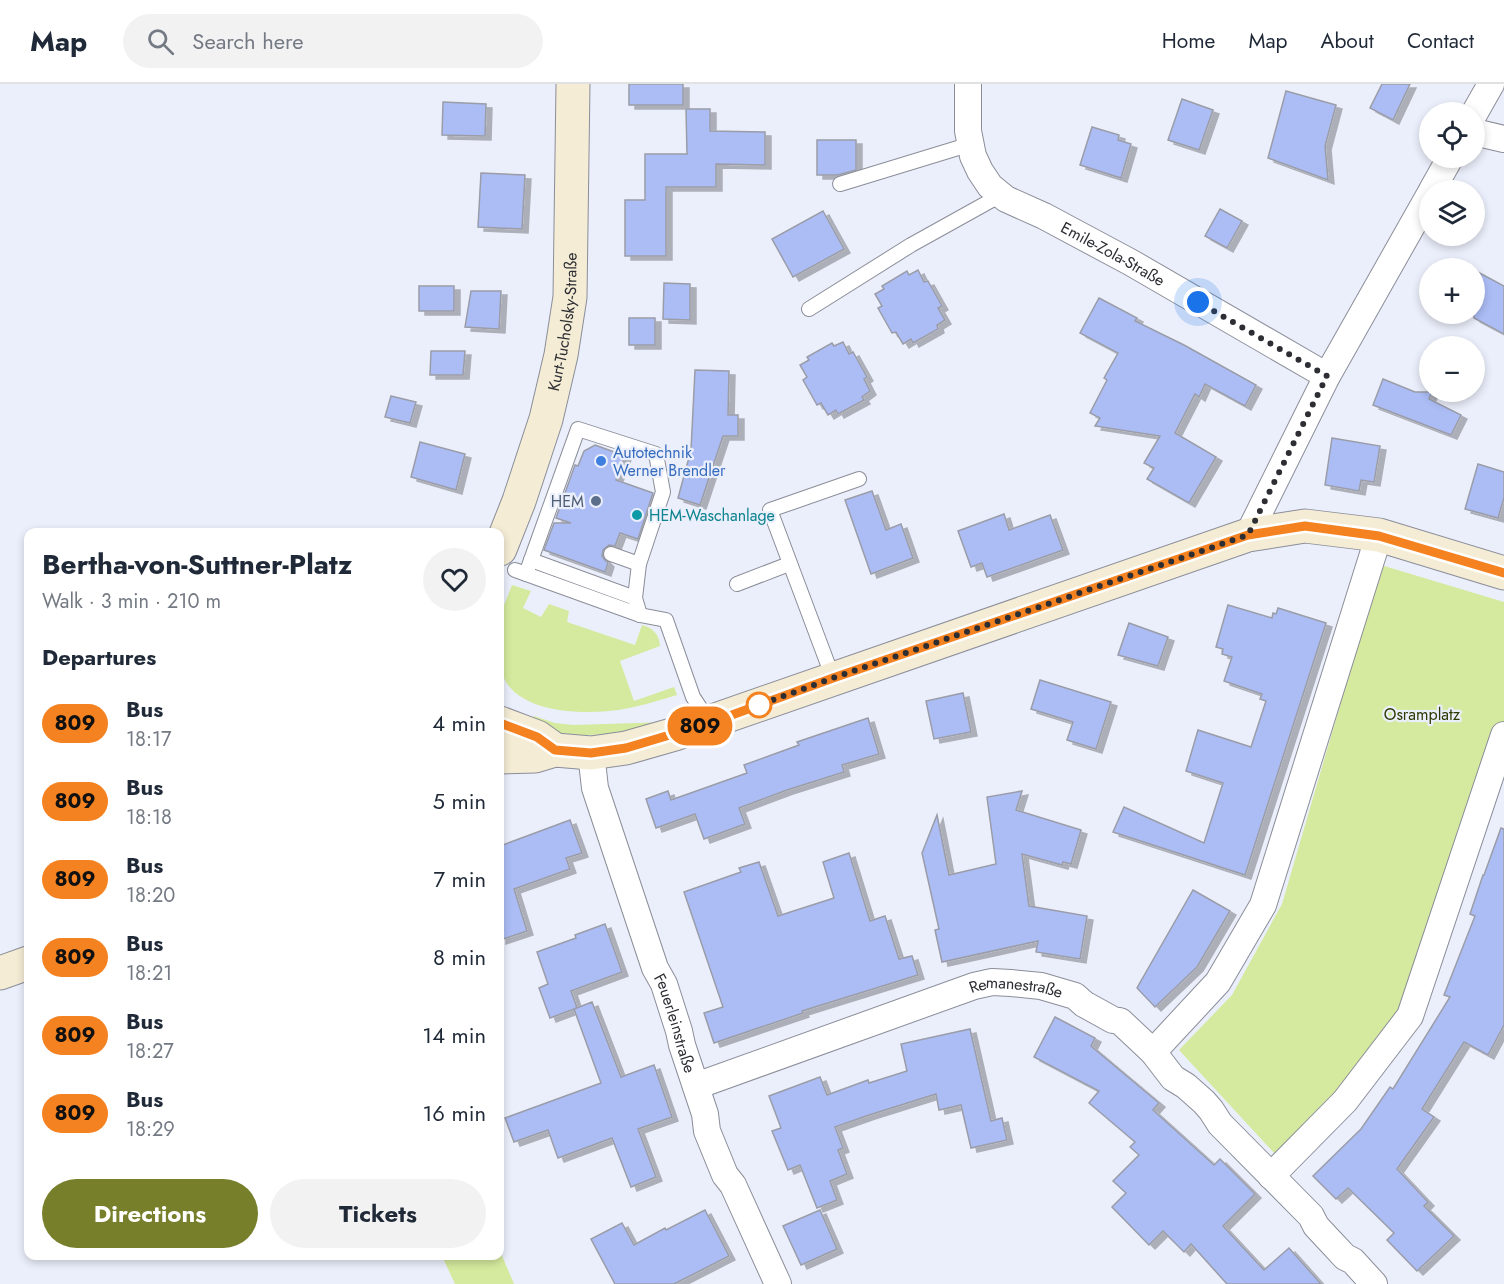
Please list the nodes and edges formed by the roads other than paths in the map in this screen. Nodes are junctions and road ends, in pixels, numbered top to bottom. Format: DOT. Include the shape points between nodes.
graph roads {
  1 [pos="573,84"];
  2 [pos="968,84"];
  3 [pos="1491,84"];
  4 [pos="1481,102"];
  5 [pos="1485,135"];
  6 [pos="1504,139"];
  7 [pos="971,144"];
  8 [pos="840,184"];
  9 [pos="1001,195"];
  10 [pos="1419,213"];
  11 [pos="809,309"];
  12 [pos="1327,376"];
  13 [pos="859,479"];
  14 [pos="1248,535"];
  15 [pos="1379,536"];
  16 [pos="611,554"];
  17 [pos="531,560"];
  18 [pos="639,564"];
  19 [pos="789,564"];
  20 [pos="514,565"];
  21 [pos="1504,573"];
  22 [pos="737,584"];
  23 [pos="635,598"];
  24 [pos="639,615"];
  25 [pos="833,678"];
  26 [pos="710,723"];
  27 [pos="504,725"];
  28 [pos="1504,735"];
  29 [pos="555,750"];
  30 [pos="591,753"];
  31 [pos="504,757"];
  32 [pos="24,964"];
  33 [pos="0,973"];
  34 [pos="1153,1052"];
  35 [pos="696,1086"];
  36 [pos="1271,1176"];
  37 [pos="777,1284"];
  38 [pos="1374,1284"];
  1 -- 20 [label="main road, Kurt-Tucholsky-Straße" via="570,297 546,418 519,501"];
  2 -- 7 [label="street, Emile-Zola-Straße"];
  3 -- 4 [label="street"];
  5 -- 6 [label="street"];
  7 -- 8 [label="lane"];
  7 -- 9 [label="street, Emile-Zola-Straße" via="980,171"];
  9 -- 11 [label="lane"];
  9 -- 12 [label="street, Emile-Zola-Straße" via="1130,262"];
  10 -- 12 [label="street"];
  12 -- 14 [label="street"];
  13 -- 19 [label="lane" via="770,510"];
  14 -- 15 [label="main road" via="1305,526"];
  14 -- 25 [label="main road"];
  15 -- 21 [label="main road"];
  15 -- 34 [label="street" via="1263,904 1218,982"];
  16 -- 18 [label="lane"];
  17 -- 18 [label="lane" via="546,532 578,429 656,454 663,492"];
  17 -- 20 [label="lane"];
  17 -- 23 [label="lane"];
  18 -- 23 [label="lane"];
  19 -- 22 [label="lane"];
  19 -- 25 [label="lane"];
  20 -- 24 [label="lane"];
  23 -- 24 [label="lane"];
  24 -- 26 [label="lane" via="666,620 693,697"];
  25 -- 26 [label="main road"];
  26 -- 30 [label="main road" via="626,748"];
  27 -- 29 [label="main road" via="537,737"];
  28 -- 36 [label="street" via="1410,1016 1345,1101"];
  29 -- 30 [label="main road"];
  29 -- 31 [label="main road" via="535,756"];
  30 -- 35 [label="street, Feuerleinstraße" via="595,788 607,828 664,984"];
  32 -- 33 [label="main road"];
  34 -- 35 [label="street, Remanestraße" via="1120,1022 1075,996 1041,986 992,982"];
  34 -- 36 [label="street, Remanestraße" via="1173,1078 1204,1102"];
  35 -- 37 [label="street, Feuerleinstraße" via="707,1131 725,1175"];
  36 -- 38 [label="street, Remanestraße"];
}
